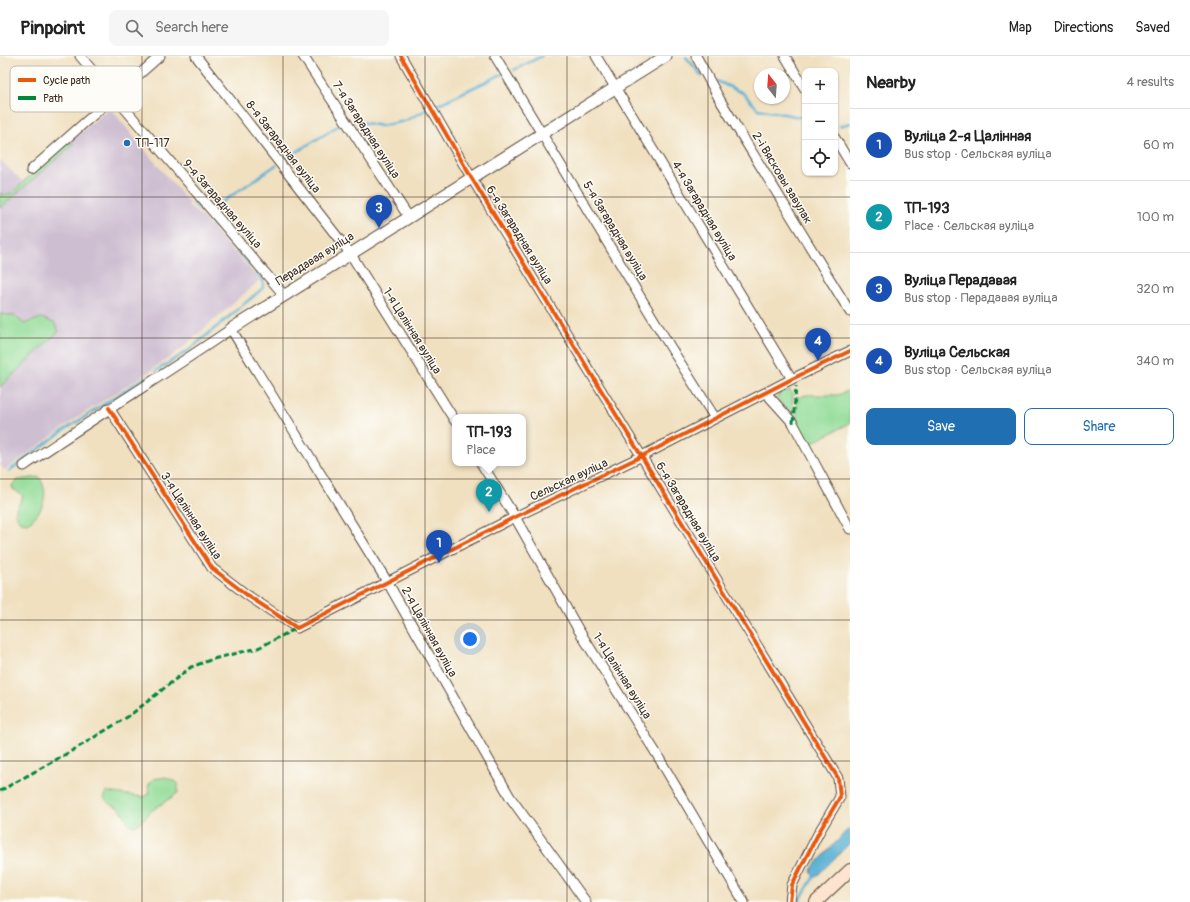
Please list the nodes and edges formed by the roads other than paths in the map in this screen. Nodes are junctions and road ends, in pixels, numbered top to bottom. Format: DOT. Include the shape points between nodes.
graph roads {
  1 [pos="80,56"];
  2 [pos="160,56"];
  3 [pos="196,56"];
  4 [pos="303,56"];
  5 [pos="401,56"];
  6 [pos="495,56"];
  7 [pos="596,56"];
  8 [pos="666,56"];
  9 [pos="696,56"];
  10 [pos="785,56"];
  11 [pos="88,66"];
  12 [pos="142,72"];
  13 [pos="802,84"];
  14 [pos="615,88"];
  15 [pos="96,112"];
  16 [pos="128,112"];
  17 [pos="542,133"];
  18 [pos="836,140"];
  19 [pos="850,163"];
  20 [pos="31,170"];
  21 [pos="471,177"];
  22 [pos="408,216"];
  23 [pos="350,253"];
  24 [pos="284,295"];
  25 [pos="850,312"];
  26 [pos="231,329"];
  27 [pos="850,351"];
  28 [pos="792,379"];
  29 [pos="766,393"];
  30 [pos="109,408"];
  31 [pos="452,416"];
  32 [pos="715,418"];
  33 [pos="642,456"];
  34 [pos="24,466"];
  35 [pos="483,466"];
  36 [pos="515,517"];
  37 [pos="850,529"];
  38 [pos="388,583"];
  39 [pos="297,628"];
  40 [pos="850,870"];
  41 [pos="586,902"];
  42 [pos="744,902"];
  43 [pos="790,902"];
  44 [pos="816,902"];
  1 -- 11 [label="street, 9-я Загарадная вуліца"];
  2 -- 12 [label="street"];
  3 -- 23 [label="street, 8-я Загарадная вуліца"];
  4 -- 22 [label="street, 7-я Загарадная вуліца"];
  5 -- 21 [label="street, 6-я Загарадная вуліца"];
  6 -- 17 [label="street, 5-я Загарадная вуліца"];
  7 -- 14 [label="street, 4-я Загарадная вуліца"];
  8 -- 14 [label="street, Перадавая вуліца"];
  9 -- 25 [label="street, 2-і Вясковы завулак" via="720,100"];
  10 -- 13 [label="street"];
  14 -- 17 [label="street, Перадавая вуліца"];
  14 -- 28 [label="street, 4-я Загарадная вуліца"];
  15 -- 20 [label="street"];
  16 -- 24 [label="street, 9-я Загарадная вуліца"];
  17 -- 21 [label="street, Перадавая вуліца"];
  17 -- 32 [label="street, 5-я Загарадная вуліца"];
  18 -- 19 [label="street"];
  21 -- 22 [label="street, Перадавая вуліца"];
  21 -- 33 [label="street, 6-я Загарадная вуліца"];
  22 -- 23 [label="street, Перадавая вуліца"];
  23 -- 24 [label="street, Перадавая вуліца"];
  23 -- 31 [label="street, 1-я Цалінная вуліца"];
  24 -- 26 [label="street, Перадавая вуліца"];
  26 -- 30 [label="street, Перадавая вуліца"];
  26 -- 38 [label="street, 2-я Цалінная вуліца"];
  27 -- 28 [label="street, Сельская вуліца"];
  28 -- 29 [label="street, Сельская вуліца"];
  29 -- 32 [label="street, Сельская вуліца"];
  29 -- 37 [label="street" via="793,423"];
  30 -- 34 [label="street, Перадавая вуліца"];
  30 -- 39 [label="street, 3-я Цалінная вуліца" via="212,568"];
  32 -- 33 [label="street, Сельская вуліца"];
  33 -- 36 [label="street, Сельская вуліца"];
  33 -- 43 [label="street, 6-я Загарадная вуліца" via="838,778 840,797 792,885"];
  35 -- 36 [label="street, 1-я Цалінная вуліца"];
  36 -- 38 [label="street, Сельская вуліца"];
  36 -- 42 [label="street, 1-я Цалінная вуліца" via="578,629 656,753"];
  38 -- 39 [label="street, Сельская вуліца"];
  38 -- 41 [label="street, 2-я Цалінная вуліца" via="510,797"];
  40 -- 44 [label="main road"];
}
